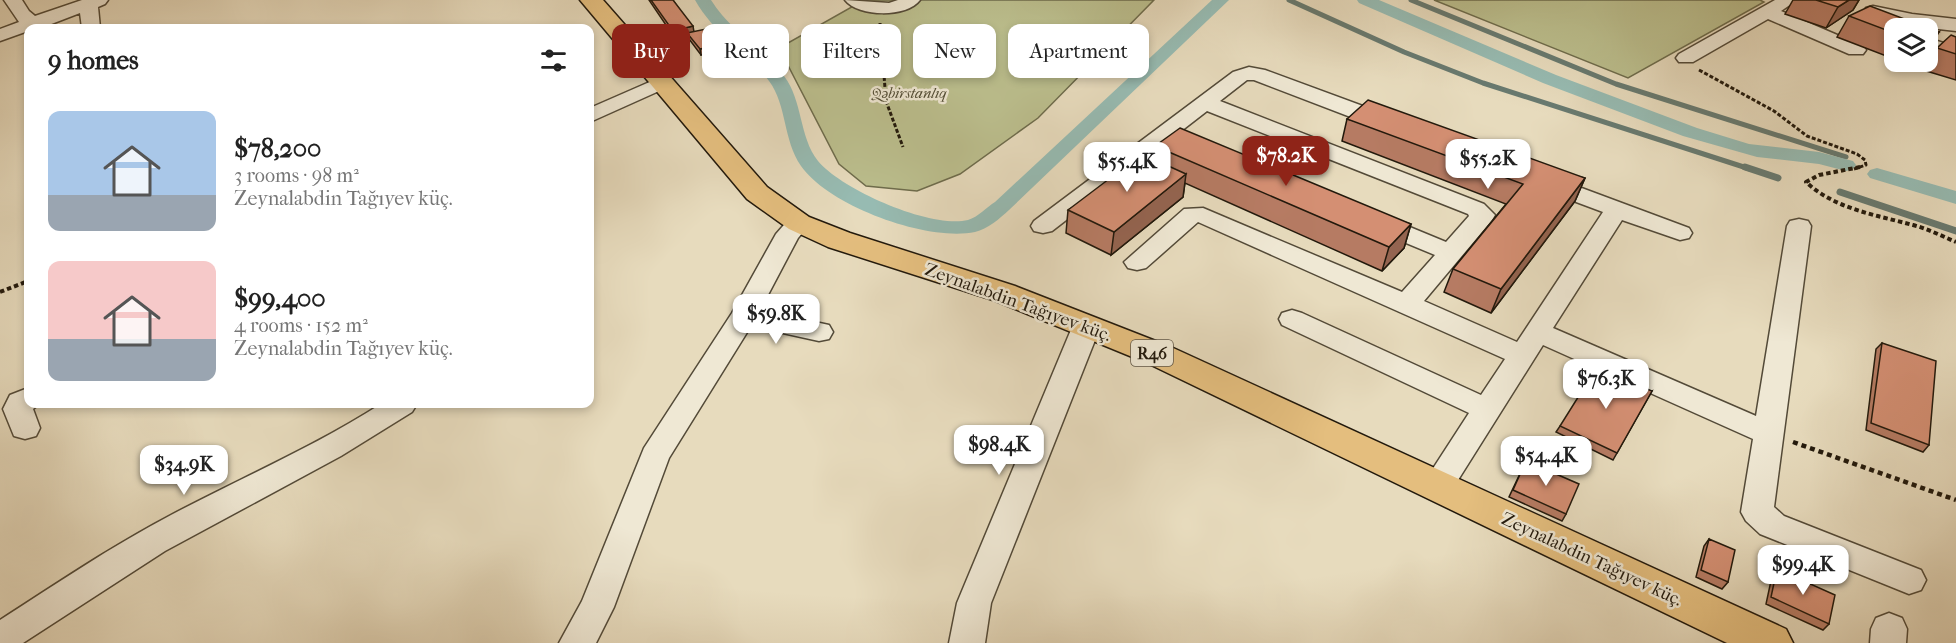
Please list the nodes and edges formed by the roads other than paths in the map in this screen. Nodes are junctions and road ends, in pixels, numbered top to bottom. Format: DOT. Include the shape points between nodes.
graph roads {
  1 [pos="13,0"];
  2 [pos="591,0"];
  3 [pos="854,0"];
  4 [pos="911,0"];
  5 [pos="1788,0"];
  6 [pos="1856,0"];
  7 [pos="94,2"];
  8 [pos="1767,12"];
  9 [pos="1862,21"];
  10 [pos="34,24"];
  11 [pos="92,24"];
  12 [pos="1956,25"];
  13 [pos="24,27"];
  14 [pos="1884,29"];
  15 [pos="0,35"];
  16 [pos="1826,37"];
  17 [pos="1938,48"];
  18 [pos="1856,50"];
  19 [pos="1956,54"];
  20 [pos="1686,58"];
  21 [pos="661,83"];
  22 [pos="1205,103"];
  23 [pos="594,114"];
  24 [pos="1415,133"];
  25 [pos="1162,135"];
  26 [pos="1185,144"];
  27 [pos="1527,176"];
  28 [pos="1616,210"];
  29 [pos="1351,212"];
  30 [pos="799,223"];
  31 [pos="1043,226"];
  32 [pos="1799,226"];
  33 [pos="1680,234"];
  34 [pos="1451,252"];
  35 [pos="1137,262"];
  36 [pos="1407,304"];
  37 [pos="744,315"];
  38 [pos="1292,319"];
  39 [pos="1087,325"];
  40 [pos="819,332"];
  41 [pos="1529,344"];
  42 [pos="24,400"];
  43 [pos="396,408"];
  44 [pos="1486,409"];
  45 [pos="25,428"];
  46 [pos="1769,434"];
  47 [pos="1437,487"];
  48 [pos="1909,580"];
  49 [pos="1722,632"];
  50 [pos="0,639"];
  51 [pos="577,643"];
  52 [pos="967,643"];
  53 [pos="1771,643"];
  1 -- 10 [label="street" via="22,15"];
  2 -- 21 [label="main road, Zeynalabdin Tağıyev küç. / R46"];
  3 -- 4 [label="street" via="879,10"];
  5 -- 8 [label="street"];
  6 -- 9 [label="street"];
  7 -- 10 [label="street"];
  7 -- 11 [label="street"];
  8 -- 16 [label="street"];
  8 -- 20 [label="street"];
  9 -- 12 [label="street" via="1912,20"];
  9 -- 14 [label="street"];
  9 -- 16 [label="street"];
  13 -- 15 [label="street"];
  16 -- 18 [label="street"];
  17 -- 19 [label="street"];
  21 -- 23 [label="street"];
  21 -- 30 [label="main road, Zeynalabdin Tağıyev küç. / R46" via="757,193"];
  22 -- 24 [label="street" via="1240,76 1258,74"];
  22 -- 25 [label="street"];
  22 -- 34 [label="street" via="1476,209 1483,215"];
  25 -- 26 [label="street"];
  25 -- 31 [label="street"];
  27 -- 28 [label="street"];
  28 -- 33 [label="street"];
  28 -- 41 [label="street"];
  29 -- 34 [label="street"];
  30 -- 37 [label="street" via="788,234"];
  30 -- 39 [label="main road, Zeynalabdin Tağıyev küç. / R46"];
  32 -- 46 [label="street"];
  34 -- 36 [label="street"];
  35 -- 36 [label="street" via="1193,214 1203,215"];
  36 -- 41 [label="street"];
  37 -- 40 [label="street"];
  37 -- 51 [label="street" via="655,456 597,607"];
  38 -- 44 [label="street"];
  39 -- 47 [label="main road, Zeynalabdin Tağıyev küç. / R46"];
  39 -- 52 [label="street" via="974,603"];
  41 -- 44 [label="street"];
  41 -- 46 [label="street"];
  42 -- 45 [label="street" via="18,410"];
  43 -- 50 [label="street" via="342,443 146,547"];
  44 -- 47 [label="street"];
  46 -- 48 [label="street" via="1757,512 1772,525"];
  47 -- 49 [label="main road, Zeynalabdin Tağıyev küç. / R46"];
  49 -- 53 [label="main road, Zeynalabdin Tağıyev küç. / R46"];
}
